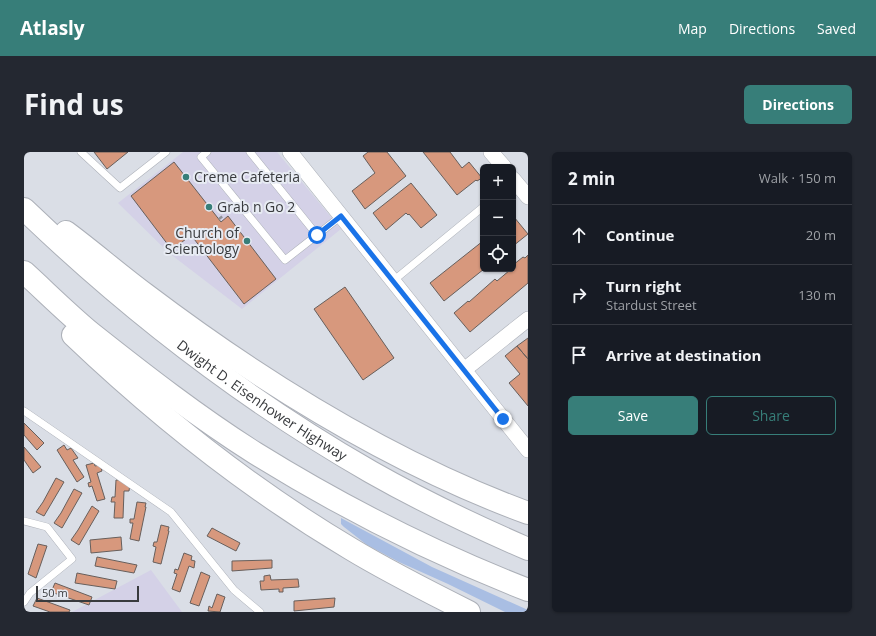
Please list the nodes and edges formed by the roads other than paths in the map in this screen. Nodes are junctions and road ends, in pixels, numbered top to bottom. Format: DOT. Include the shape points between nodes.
graph roads {
  1 [pos="81,152"];
  2 [pos="166,152"];
  3 [pos="207,152"];
  4 [pos="250,152"];
  5 [pos="290,152"];
  6 [pos="492,152"];
  7 [pos="502,164"];
  8 [pos="516,183"];
  9 [pos="528,197"];
  10 [pos="24,200"];
  11 [pos="24,209"];
  12 [pos="480,210"];
  13 [pos="341,216"];
  14 [pos="317,235"];
  15 [pos="24,272"];
  16 [pos="24,278"];
  17 [pos="393,282"];
  18 [pos="528,319"];
  19 [pos="464,370"];
  20 [pos="24,411"];
  21 [pos="528,450"];
  22 [pos="528,513"];
  23 [pos="24,521"];
  24 [pos="528,549"];
  25 [pos="528,590"];
  26 [pos="24,602"];
  27 [pos="260,612"];
  28 [pos="469,612"];
  1 -- 2 [label="lane" via="120,188"];
  3 -- 14 [label="lane" via="201,157 285,260"];
  4 -- 14 [label="lane"];
  5 -- 13 [label="street"];
  6 -- 7 [label="street"];
  8 -- 9 [label="street"];
  10 -- 22 [label="highway" via="144,294 280,387 344,425 427,469"];
  11 -- 24 [label="highway, Dwight D. Eisenhower Highway" via="129,304 265,406 371,472 460,518"];
  12 -- 17 [label="lane"];
  13 -- 14 [label="lane"];
  13 -- 17 [label="street"];
  15 -- 25 [label="highway" via="124,359 254,452 319,491 394,531"];
  16 -- 28 [label="highway" via="61,323 100,360 208,452 352,550"];
  17 -- 19 [label="street"];
  18 -- 19 [label="street"];
  19 -- 21 [label="street"];
  20 -- 27 [label="lane" via="171,512 234,590"];
  23 -- 26 [label="lane" via="47,528 72,559 30,593"];
}
